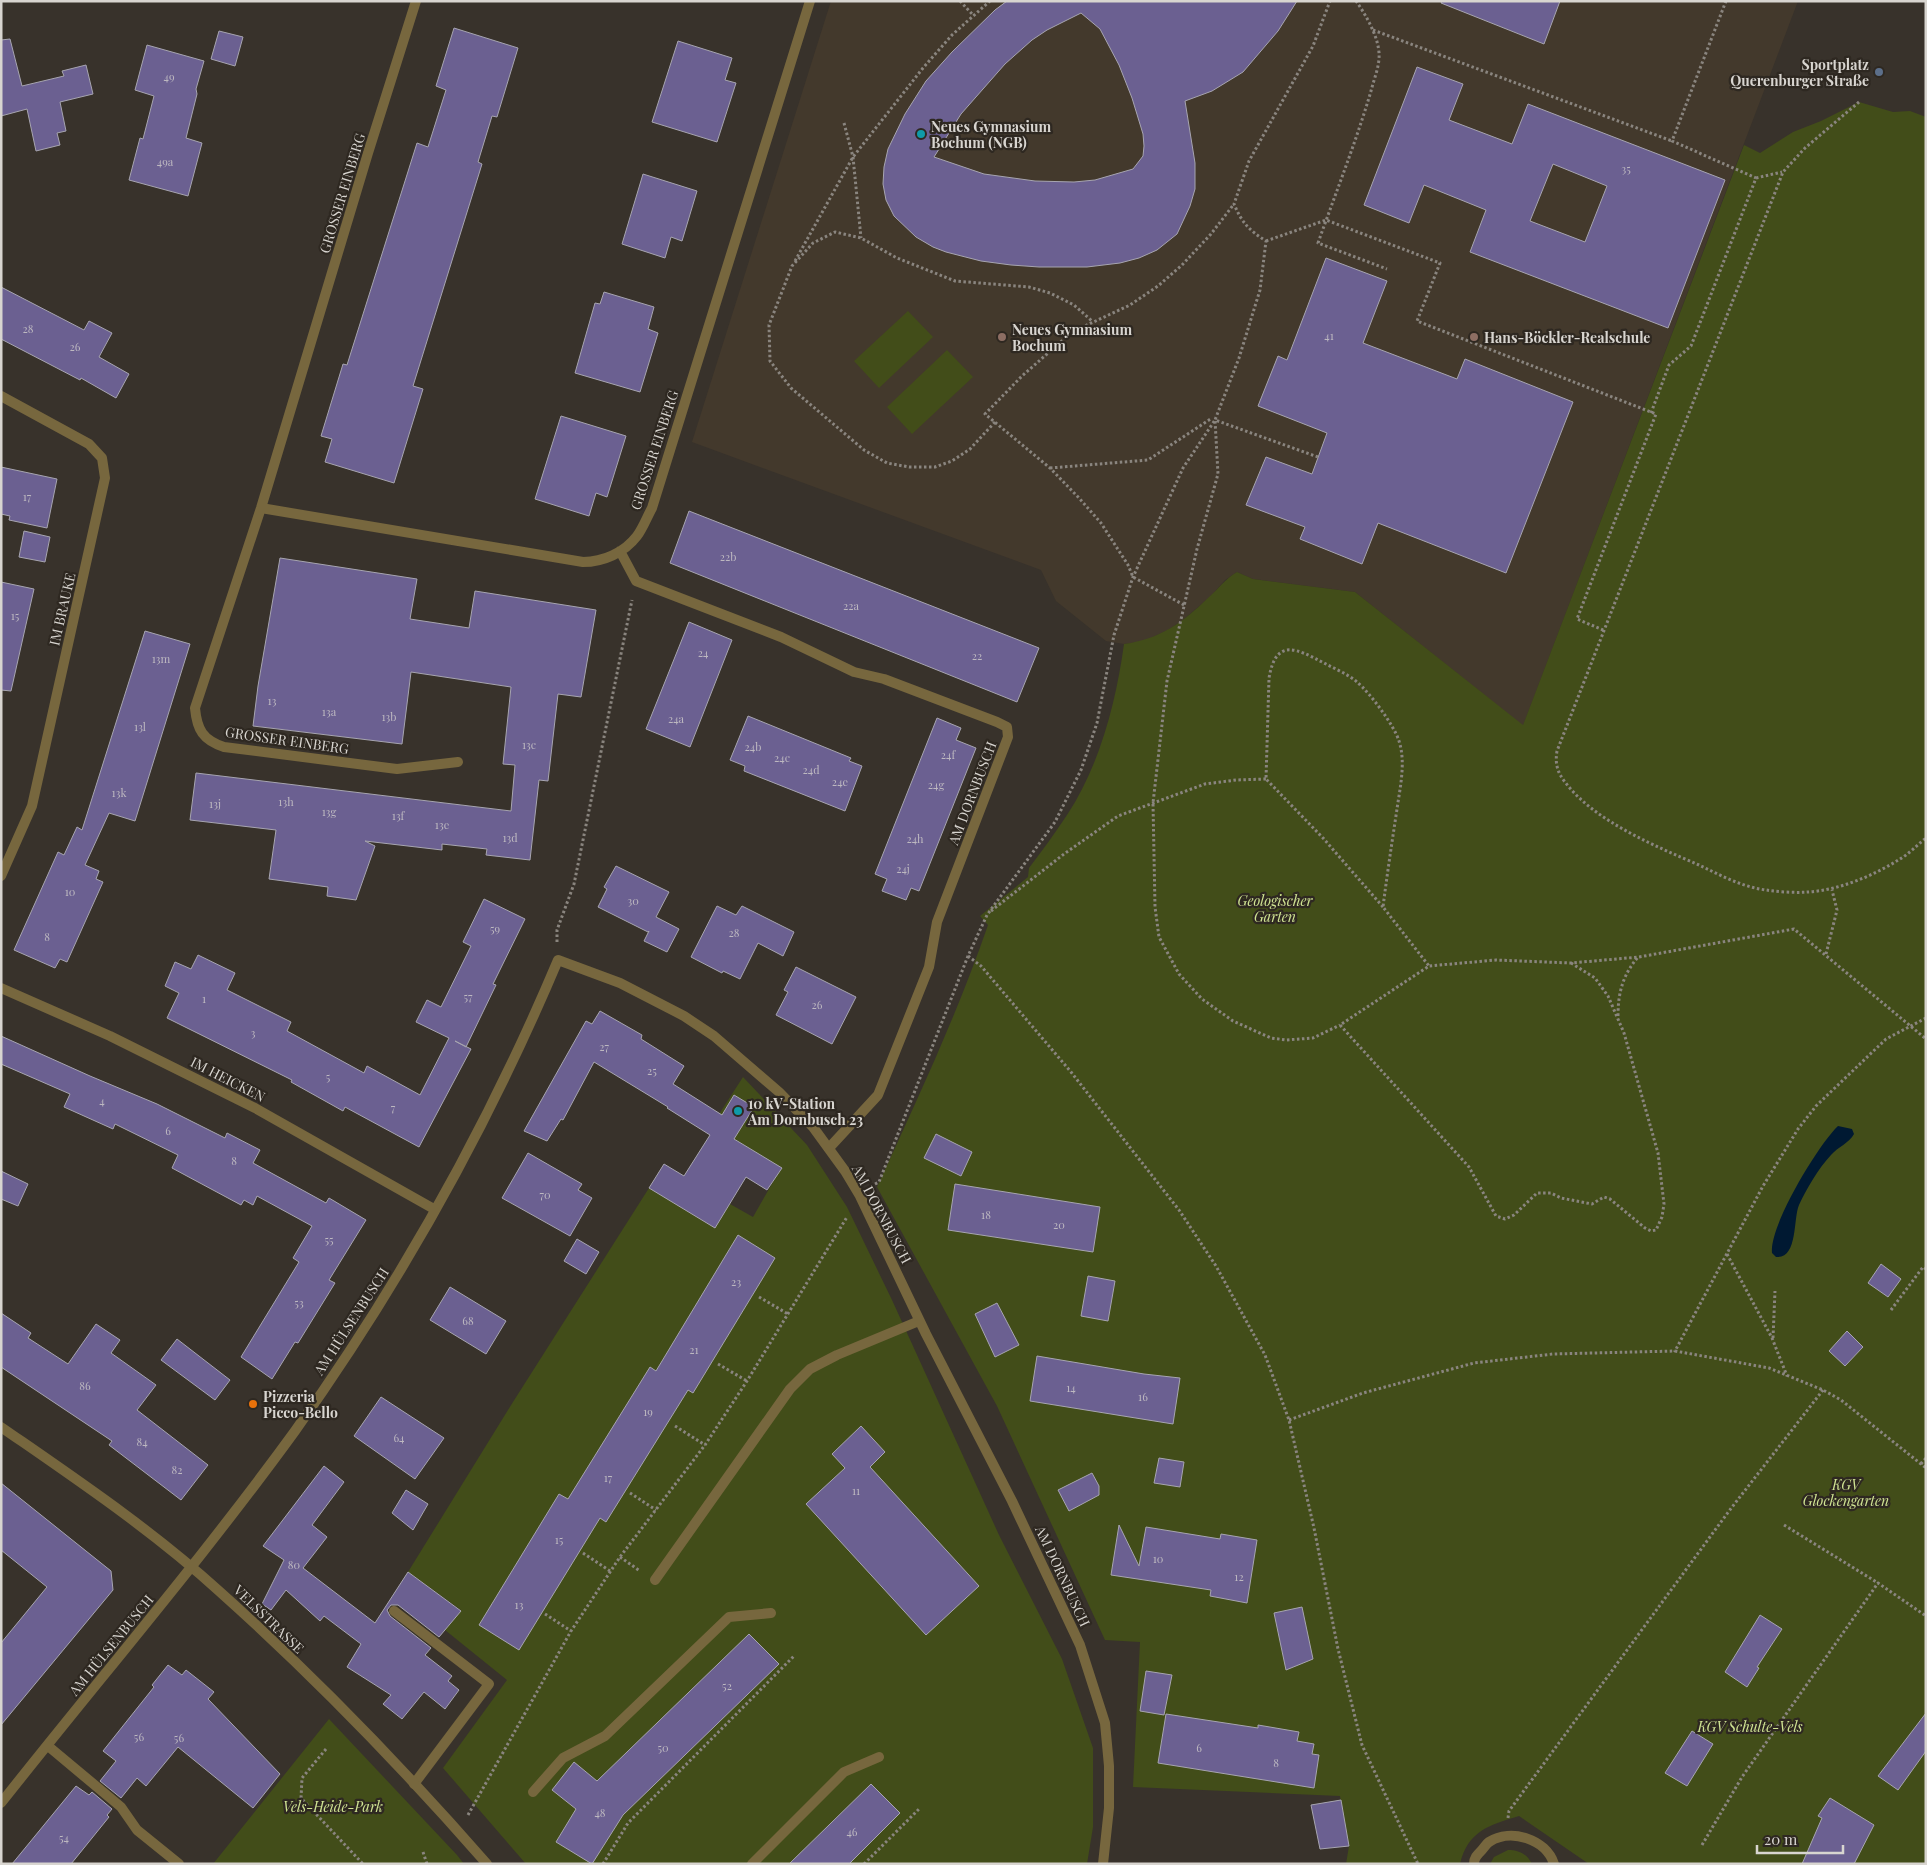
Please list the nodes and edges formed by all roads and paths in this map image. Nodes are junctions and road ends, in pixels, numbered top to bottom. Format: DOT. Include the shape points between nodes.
graph roads {
  1 [pos="416,1"];
  2 [pos="810,1"];
  3 [pos="960,1"];
  4 [pos="990,1"];
  5 [pos="1330,1"];
  6 [pos="1356,1"];
  7 [pos="1726,1"];
  8 [pos="973,15"];
  9 [pos="1372,30"];
  10 [pos="1859,102"];
  11 [pos="844,123"];
  12 [pos="1672,141"];
  13 [pos="853,156"];
  14 [pos="1783,172"];
  15 [pos="1756,178"];
  16 [pos="1234,204"];
  17 [pos="1326,220"];
  18 [pos="861,238"];
  19 [pos="1266,241"];
  20 [pos="792,266"];
  21 [pos="1387,269"];
  22 [pos="1092,321"];
  23 [pos="1,396"];
  24 [pos="1651,413"];
  25 [pos="1213,419"];
  26 [pos="995,422"];
  27 [pos="1318,457"];
  28 [pos="1050,468"];
  29 [pos="261,508"];
  30 [pos="620,551"];
  31 [pos="1133,578"];
  32 [pos="636,581"];
  33 [pos="1184,605"];
  34 [pos="1603,630"];
  35 [pos="458,762"];
  36 [pos="1266,779"];
  37 [pos="1152,802"];
  38 [pos="1926,838"];
  39 [pos="1,876"];
  40 [pos="1832,890"];
  41 [pos="1383,908"];
  42 [pos="987,915"];
  43 [pos="1826,954"];
  44 [pos="968,956"];
  45 [pos="1638,957"];
  46 [pos="558,960"];
  47 [pos="1571,963"];
  48 [pos="1429,966"];
  49 [pos="1,988"];
  50 [pos="1926,1018"];
  51 [pos="1618,1019"];
  52 [pos="1340,1025"];
  53 [pos="1910,1025"];
  54 [pos="1926,1038"];
  55 [pos="829,1148"];
  56 [pos="860,1196"];
  57 [pos="434,1210"];
  58 [pos="1726,1254"];
  59 [pos="1926,1269"];
  60 [pos="1775,1291"];
  61 [pos="759,1297"];
  62 [pos="1891,1310"];
  63 [pos="788,1314"];
  64 [pos="919,1321"];
  65 [pos="1772,1338"];
  66 [pos="1675,1351"];
  67 [pos="718,1364"];
  68 [pos="1787,1376"];
  69 [pos="747,1381"];
  70 [pos="1823,1390"];
  71 [pos="1289,1420"];
  72 [pos="675,1426"];
  73 [pos="1,1427"];
  74 [pos="705,1444"];
  75 [pos="1926,1458"];
  76 [pos="1921,1464"];
  77 [pos="1926,1468"];
  78 [pos="630,1493"];
  79 [pos="656,1510"];
  80 [pos="1784,1525"];
  81 [pos="583,1553"];
  82 [pos="191,1567"];
  83 [pos="610,1571"];
  84 [pos="655,1580"];
  85 [pos="1878,1583"];
  86 [pos="394,1611"];
  87 [pos="771,1613"];
  88 [pos="545,1614"];
  89 [pos="1926,1616"];
  90 [pos="571,1631"];
  91 [pos="794,1656"];
  92 [pos="48,1746"];
  93 [pos="326,1749"];
  94 [pos="879,1757"];
  95 [pos="414,1784"];
  96 [pos="533,1792"];
  97 [pos="1,1803"];
  98 [pos="919,1810"];
  99 [pos="459,1831"];
  100 [pos="1508,1836"];
  101 [pos="1702,1845"];
  102 [pos="423,1852"];
  103 [pos="180,1864"];
  104 [pos="363,1864"];
  105 [pos="427,1864"];
  106 [pos="487,1864"];
  107 [pos="603,1864"];
  108 [pos="752,1864"];
  109 [pos="864,1864"];
  110 [pos="1103,1864"];
  111 [pos="1418,1864"];
  112 [pos="1474,1864"];
  113 [pos="1554,1864"];
  1 -- 29 [label="street, GROSSER EINBERG"];
  2 -- 30 [label="street, GROSSER EINBERG" via="652,508 637,537"];
  3 -- 8 [label="path"];
  4 -- 8 [label="path"];
  5 -- 16 [label="path" via="1313,46 1249,161"];
  6 -- 9 [label="path"];
  7 -- 12 [label="path"];
  8 -- 13 [label="path" via="923,68"];
  9 -- 12 [label="path"];
  9 -- 17 [label="path" via="1379,53 1378,67 1362,124"];
  10 -- 14 [label="path" via="1805,148"];
  11 -- 13 [label="path"];
  12 -- 15 [label="path"];
  13 -- 18 [label="path"];
  13 -- 20 [label="path"];
  14 -- 15 [label="path"];
  14 -- 34 [label="path"];
  15 -- 24 [label="path" via="1691,346 1669,365"];
  16 -- 19 [label="path" via="1241,220"];
  16 -- 22 [label="path" via="1211,234 1158,286 1130,305"];
  17 -- 19 [label="path"];
  17 -- 21 [label="path" via="1318,243"];
  17 -- 24 [label="path" via="1440,263 1417,321"];
  18 -- 20 [label="path" via="835,232 813,243"];
  18 -- 22 [label="path" via="898,258 955,281 1050,293 1074,305"];
  19 -- 25 [label="path" via="1260,290 1239,358"];
  20 -- 26 [label="path" via="769,325 770,361 792,388 864,450 886,463 910,468 935,467 970,449"];
  22 -- 26 [label="path" via="1072,332 1022,376 986,414"];
  23 -- 39 [label="street, IM BRAUKE" via="89,444 102,458 105,478 32,806"];
  24 -- 34 [label="path" via="1656,414 1577,619"];
  25 -- 27 [label="path"];
  25 -- 28 [label="path" via="1148,460"];
  25 -- 31 [label="path" via="1183,468"];
  25 -- 33 [label="path" via="1218,474"];
  26 -- 28 [label="path"];
  28 -- 31 [label="path" via="1101,523"];
  29 -- 30 [label="street, GROSSER EINBERG" via="583,562 596,562"];
  29 -- 35 [label="street, GROSSER EINBERG" via="195,708 196,722 203,734 224,747 397,769"];
  30 -- 32 [label="street"];
  31 -- 33 [label="path"];
  31 -- 42 [label="path" via="1114,635 1097,723 1081,770 1055,822"];
  32 -- 46 [label="path" via="574,884 556,930"];
  32 -- 55 [label="street, AM DORNBUSCH" via="781,637 854,672 884,679 1007,727 1008,737 938,922 930,967 878,1095"];
  33 -- 37 [label="path" via="1166,681"];
  34 -- 40 [label="path" via="1556,751 1555,763 1564,781 1581,800 1620,828 1738,883 1766,890"];
  36 -- 37 [label="path" via="1205,784"];
  36 -- 41 [label="path" via="1323,838"];
  36 -- 41 [label="path" via="1269,678 1278,656 1287,649 1301,651 1358,682 1392,726 1400,742 1402,758"];
  37 -- 42 [label="path" via="1118,816"];
  37 -- 52 [label="path" via="1159,937 1179,974 1202,999 1233,1021 1271,1038 1313,1038"];
  38 -- 40 [label="path" via="1900,859"];
  40 -- 43 [label="path" via="1837,910"];
  41 -- 48 [label="path"];
  42 -- 44 [label="path"];
  43 -- 45 [label="path" via="1794,929"];
  43 -- 53 [label="path"];
  44 -- 56 [label="path" via="879,1182"];
  44 -- 71 [label="path" via="981,966 1071,1072 1179,1210 1216,1266 1265,1355"];
  45 -- 47 [label="path"];
  45 -- 51 [label="path" via="1630,967 1618,996"];
  46 -- 55 [label="street, AM DORNBUSCH" via="620,983 707,1031 779,1092"];
  46 -- 57 [label="street, AM HÜLSENBUSCH" via="494,1101"];
  47 -- 48 [label="path" via="1496,960"];
  47 -- 51 [label="path" via="1595,978 1608,996"];
  48 -- 52 [label="path"];
  49 -- 57 [label="street, IM HEICKEN" via="110,1036 255,1108"];
  50 -- 53 [label="path"];
  51 -- 52 [label="path" via="1658,1153 1664,1204 1659,1226 1651,1231 1604,1197 1592,1204 1551,1193 1537,1193 1514,1215 1505,1219 1496,1216 1469,1167"];
  53 -- 54 [label="path"];
  53 -- 58 [label="path" via="1886,1039 1816,1106 1763,1186"];
  55 -- 56 [label="street, AM DORNBUSCH"];
  56 -- 63 [label="path"];
  56 -- 64 [label="street, AM DORNBUSCH"];
  57 -- 82 [label="street, AM HÜLSENBUSCH" via="365,1326 306,1414"];
  58 -- 65 [label="path"];
  58 -- 66 [label="path"];
  59 -- 62 [label="path" via="1922,1267"];
  60 -- 65 [label="path"];
  61 -- 63 [label="path"];
  63 -- 69 [label="path"];
  64 -- 84 [label="street" via="810,1369 790,1389"];
  64 -- 110 [label="street, AM DORNBUSCH" via="1012,1501 1080,1645 1105,1724 1109,1800"];
  65 -- 68 [label="path"];
  66 -- 68 [label="path" via="1768,1368"];
  66 -- 71 [label="path" via="1554,1354 1474,1363 1363,1393"];
  67 -- 69 [label="path"];
  68 -- 70 [label="path"];
  69 -- 74 [label="path"];
  70 -- 76 [label="path" via="1841,1400"];
  70 -- 100 [label="path" via="1729,1511 1509,1811"];
  71 -- 111 [label="path" via="1362,1745"];
  72 -- 74 [label="path"];
  73 -- 82 [label="street, VELSSTRASSE" via="117,1508"];
  74 -- 79 [label="path"];
  75 -- 76 [label="path"];
  76 -- 77 [label="path"];
  78 -- 79 [label="path"];
  79 -- 83 [label="path"];
  80 -- 85 [label="path"];
  81 -- 83 [label="path"];
  82 -- 92 [label="street, AM HÜLSENBUSCH"];
  82 -- 95 [label="street, VELSSTRASSE" via="343,1709"];
  83 -- 90 [label="path"];
  85 -- 89 [label="path"];
  85 -- 101 [label="path" via="1742,1777"];
  86 -- 95 [label="street" via="489,1684"];
  87 -- 96 [label="street" via="729,1617 605,1736 562,1758"];
  88 -- 90 [label="path"];
  90 -- 99 [label="path"];
  91 -- 107 [label="path" via="628,1823"];
  92 -- 97 [label="street, AM HÜLSENBUSCH"];
  92 -- 103 [label="street" via="121,1807 137,1830"];
  93 -- 104 [label="path" via="302,1778 301,1798"];
  94 -- 108 [label="street" via="844,1772"];
  95 -- 99 [label="street, VELSSTRASSE"];
  98 -- 109 [label="path"];
  99 -- 106 [label="street, VELSSTRASSE"];
  100 -- 112 [label="street" via="1489,1842 1474,1859"];
  100 -- 113 [label="street" via="1526,1837 1541,1845"];
  102 -- 105 [label="path"];
}
